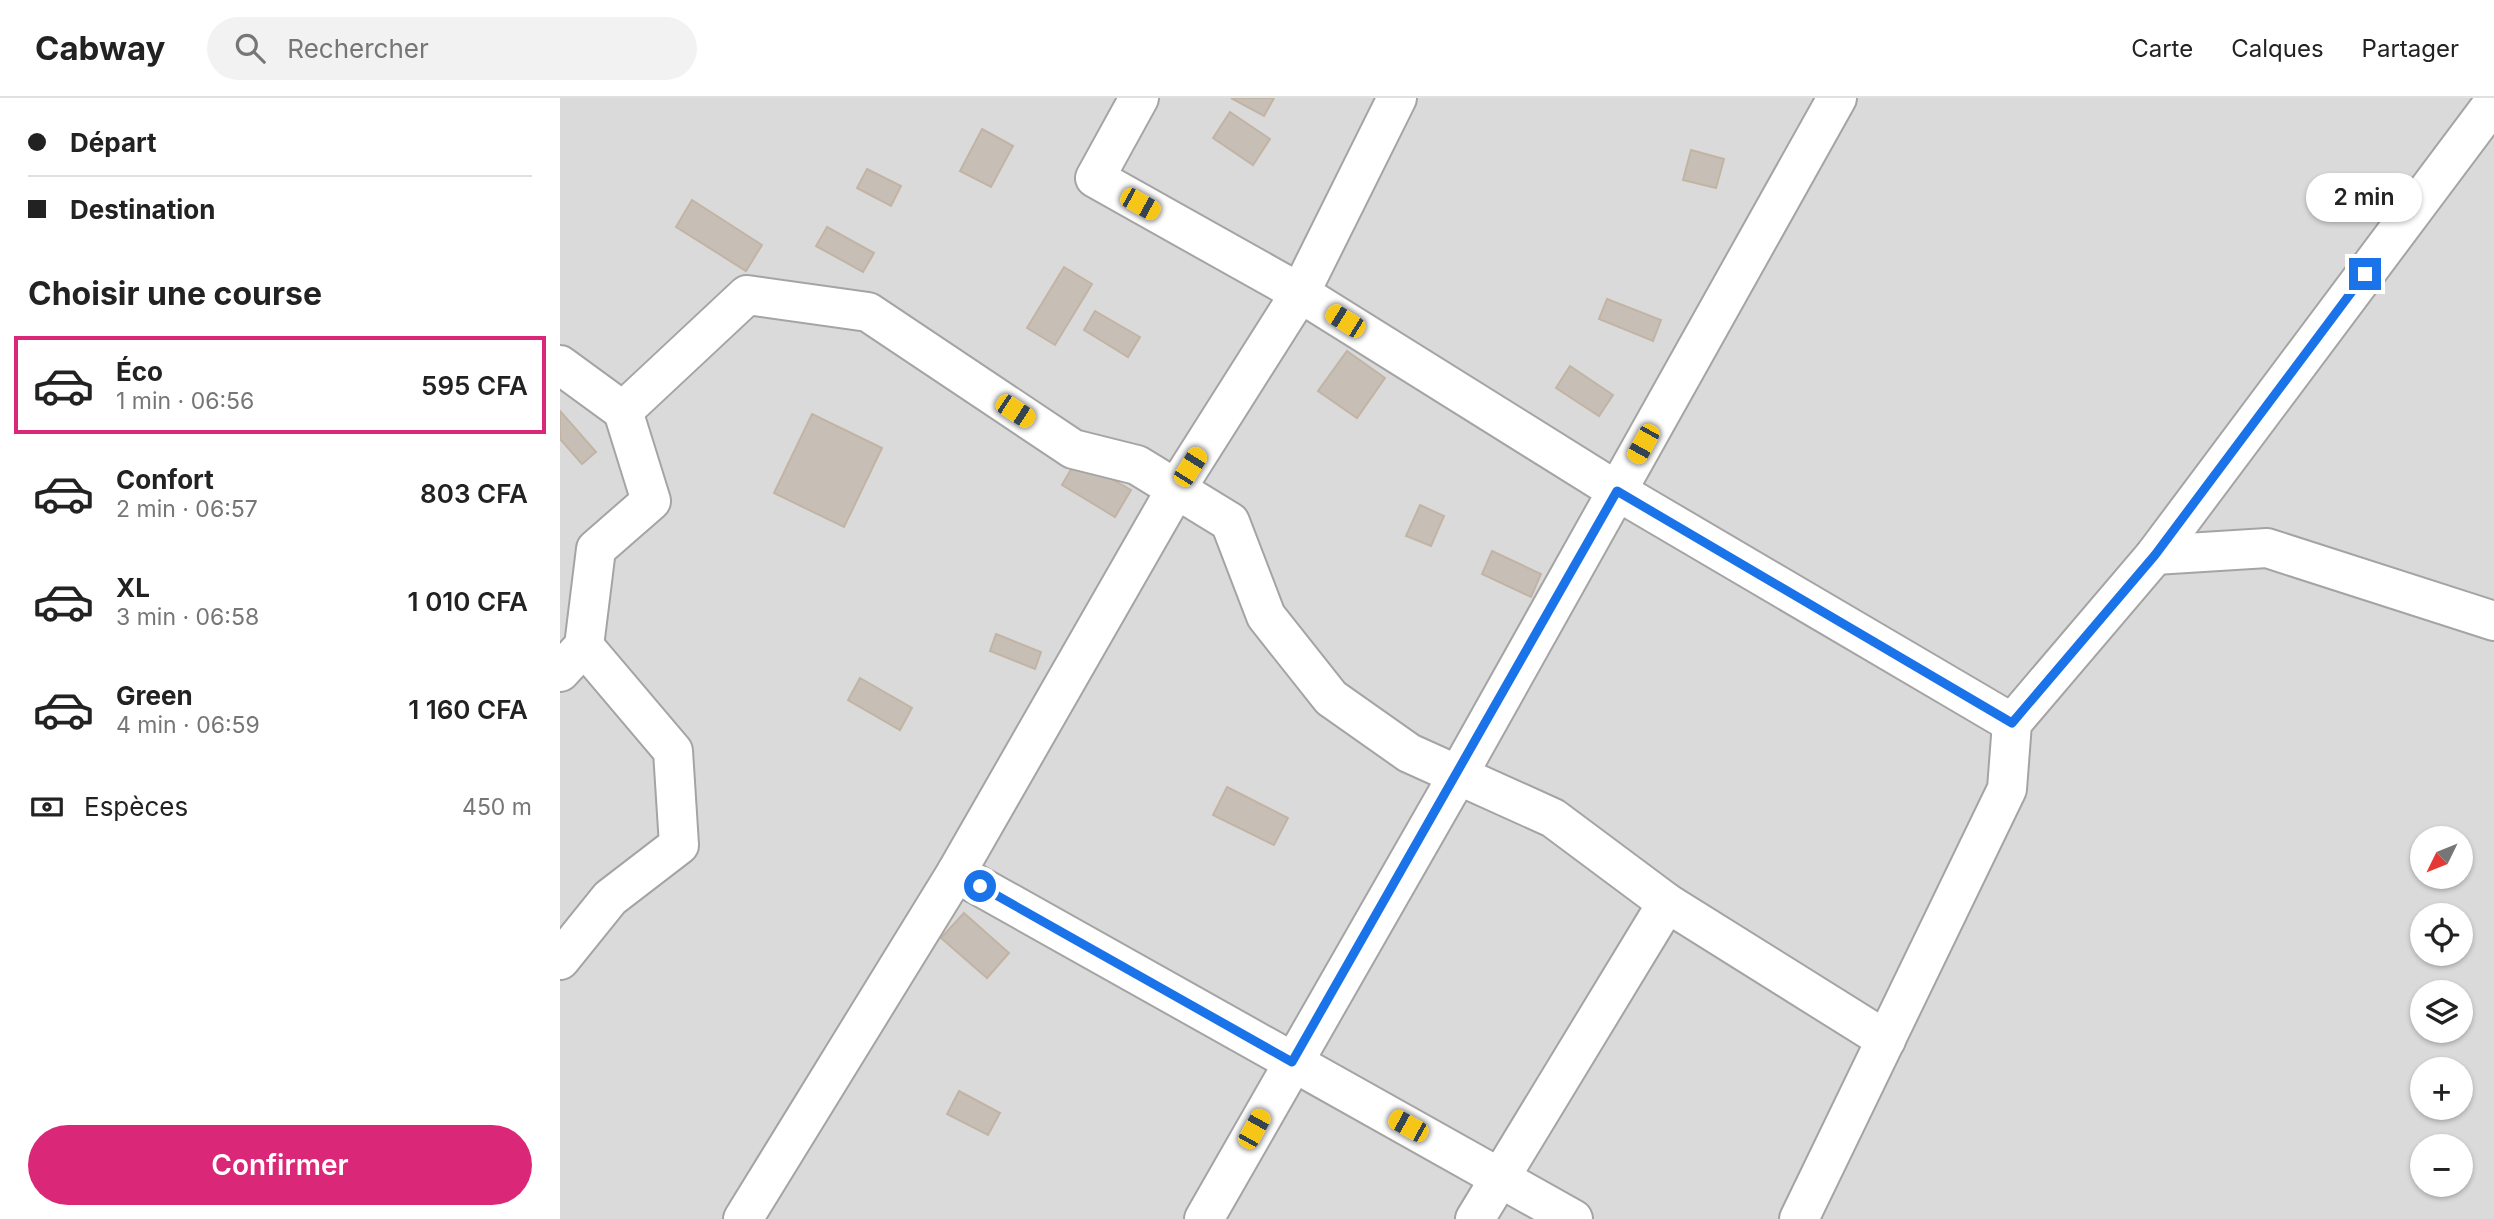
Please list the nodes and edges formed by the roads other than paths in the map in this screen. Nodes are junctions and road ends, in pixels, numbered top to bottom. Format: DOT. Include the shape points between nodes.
graph roads {
  1 [pos="1139,98"];
  2 [pos="1397,98"];
  3 [pos="1837,98"];
  4 [pos="2494,102"];
  5 [pos="1300,293"];
  6 [pos="560,365"];
  7 [pos="624,411"];
  8 [pos="1176,489"];
  9 [pos="1617,491"];
  10 [pos="2155,555"];
  11 [pos="2494,621"];
  12 [pos="572,659"];
  13 [pos="2012,723"];
  14 [pos="1458,775"];
  15 [pos="956,873"];
  16 [pos="1667,903"];
  17 [pos="560,960"];
  18 [pos="1886,1040"];
  19 [pos="1292,1062"];
  20 [pos="1500,1178"];
  21 [pos="743,1219"];
  22 [pos="1204,1219"];
  23 [pos="1475,1219"];
  24 [pos="1573,1219"];
  25 [pos="1800,1219"];
  1 -- 5 [label="street" via="1095,178"];
  2 -- 5 [label="street"];
  3 -- 9 [label="street"];
  4 -- 10 [label="street"];
  5 -- 8 [label="street"];
  5 -- 9 [label="street"];
  6 -- 7 [label="street"];
  7 -- 8 [label="street" via="747,295 869,312 1073,449 1137,465"];
  7 -- 12 [label="street" via="651,501 596,549"];
  8 -- 14 [label="street" via="1230,522 1266,615 1331,698 1409,753"];
  8 -- 15 [label="street"];
  9 -- 13 [label="street"];
  9 -- 14 [label="street"];
  10 -- 11 [label="street" via="2267,548"];
  10 -- 13 [label="street"];
  12 -- 17 [label="street" via="673,751 679,845 610,898"];
  13 -- 18 [label="street" via="2007,789"];
  14 -- 16 [label="street" via="1553,818"];
  14 -- 19 [label="street"];
  15 -- 19 [label="street"];
  15 -- 21 [label="street"];
  16 -- 18 [label="street"];
  16 -- 20 [label="street"];
  18 -- 25 [label="street"];
  19 -- 20 [label="street"];
  19 -- 22 [label="street"];
  20 -- 23 [label="street"];
  20 -- 24 [label="street"];
}
